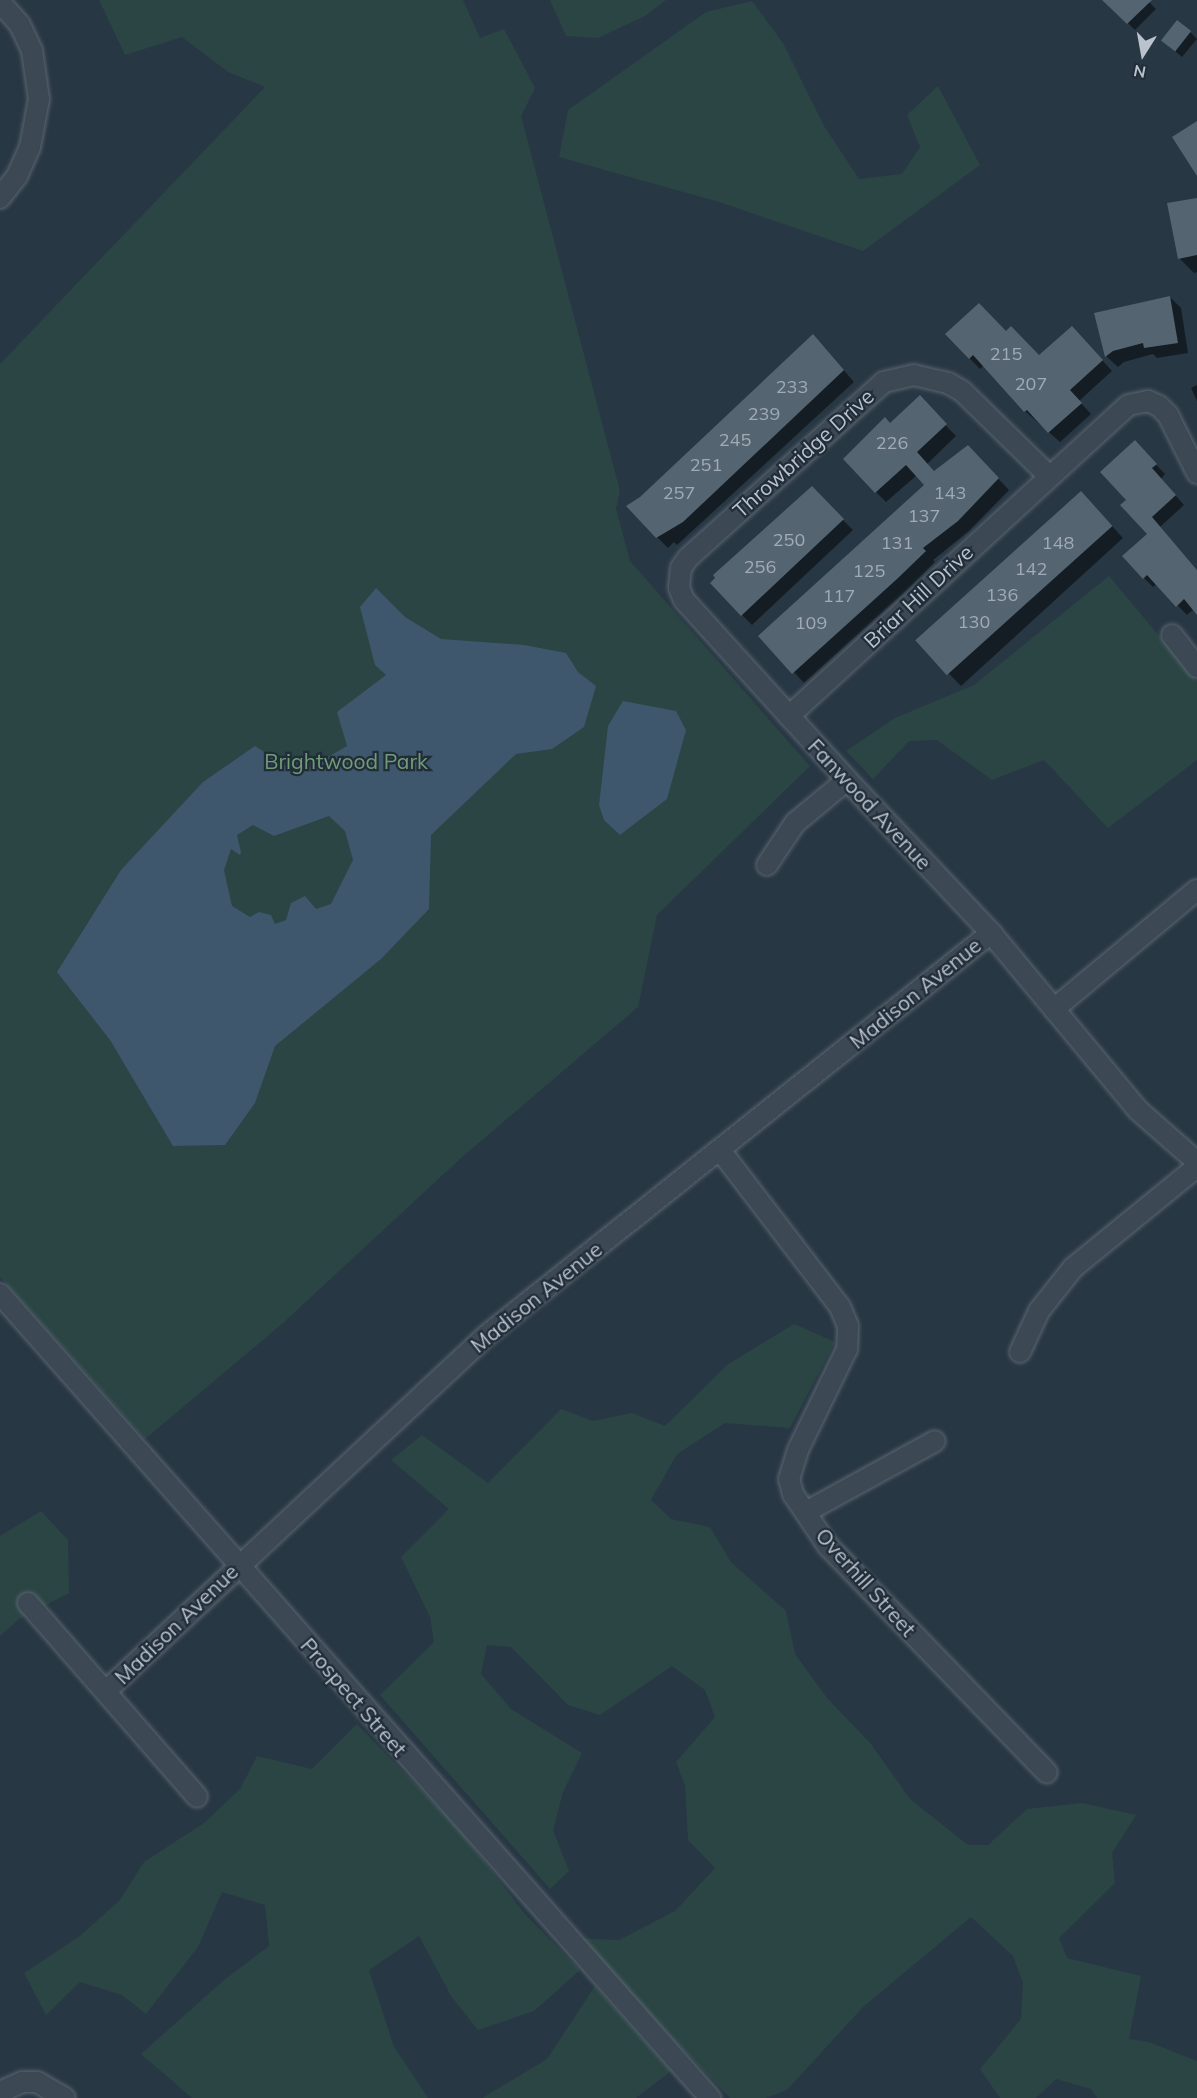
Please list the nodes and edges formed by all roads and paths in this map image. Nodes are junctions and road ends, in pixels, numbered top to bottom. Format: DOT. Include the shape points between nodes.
graph roads {
  1 [pos="0,2"];
  2 [pos="0,198"];
  3 [pos="1197,473"];
  4 [pos="1048,475"];
  5 [pos="684,600"];
  6 [pos="1172,635"];
  7 [pos="1197,667"];
  8 [pos="789,716"];
  9 [pos="847,780"];
  10 [pos="767,865"];
  11 [pos="1197,890"];
  12 [pos="991,933"];
  13 [pos="1054,1009"];
  14 [pos="720,1149"];
  15 [pos="1197,1162"];
  16 [pos="1197,1167"];
  17 [pos="0,1294"];
  18 [pos="1020,1352"];
  19 [pos="935,1441"];
  20 [pos="806,1512"];
  21 [pos="238,1565"];
  22 [pos="28,1603"];
  23 [pos="106,1690"];
  24 [pos="1047,1773"];
  25 [pos="194,1794"];
  26 [pos="0,2092"];
  27 [pos="65,2098"];
  28 [pos="710,2098"];
  1 -- 2 [label="street" via="20,25 32,51 39,99 30,147 17,176"];
  3 -- 4 [label="street, Briar Hill Drive" via="1168,415 1148,401 1137,401"];
  4 -- 5 [label="street, Throwbridge Drive" via="962,391 948,383 914,375 884,382 688,558 679,578"];
  4 -- 8 [label="street, Briar Hill Drive"];
  5 -- 8 [label="street, Fanwood Avenue"];
  6 -- 7 [label="street"];
  8 -- 9 [label="street, Fanwood Avenue"];
  9 -- 10 [label="street" via="795,823"];
  9 -- 12 [label="street, Fanwood Avenue"];
  11 -- 13 [label="street"];
  12 -- 13 [label="street, Fanwood Avenue"];
  12 -- 14 [label="street, Madison Avenue"];
  13 -- 15 [label="street, Fanwood Avenue" via="1138,1110"];
  14 -- 20 [label="street, Overhill Street" via="840,1307 848,1326 847,1349 798,1450 789,1479 793,1494"];
  14 -- 21 [label="street, Madison Avenue" via="487,1335"];
  16 -- 18 [label="street" via="1072,1268 1039,1311"];
  17 -- 21 [label="street, Prospect Street"];
  19 -- 20 [label="street"];
  20 -- 24 [label="street, Overhill Street" via="828,1546"];
  21 -- 23 [label="street, Madison Avenue"];
  21 -- 28 [label="street, Prospect Street"];
  22 -- 23 [label="street"];
  23 -- 25 [label="street"];
  26 -- 27 [label="street" via="22,2082 37,2082"];
}
